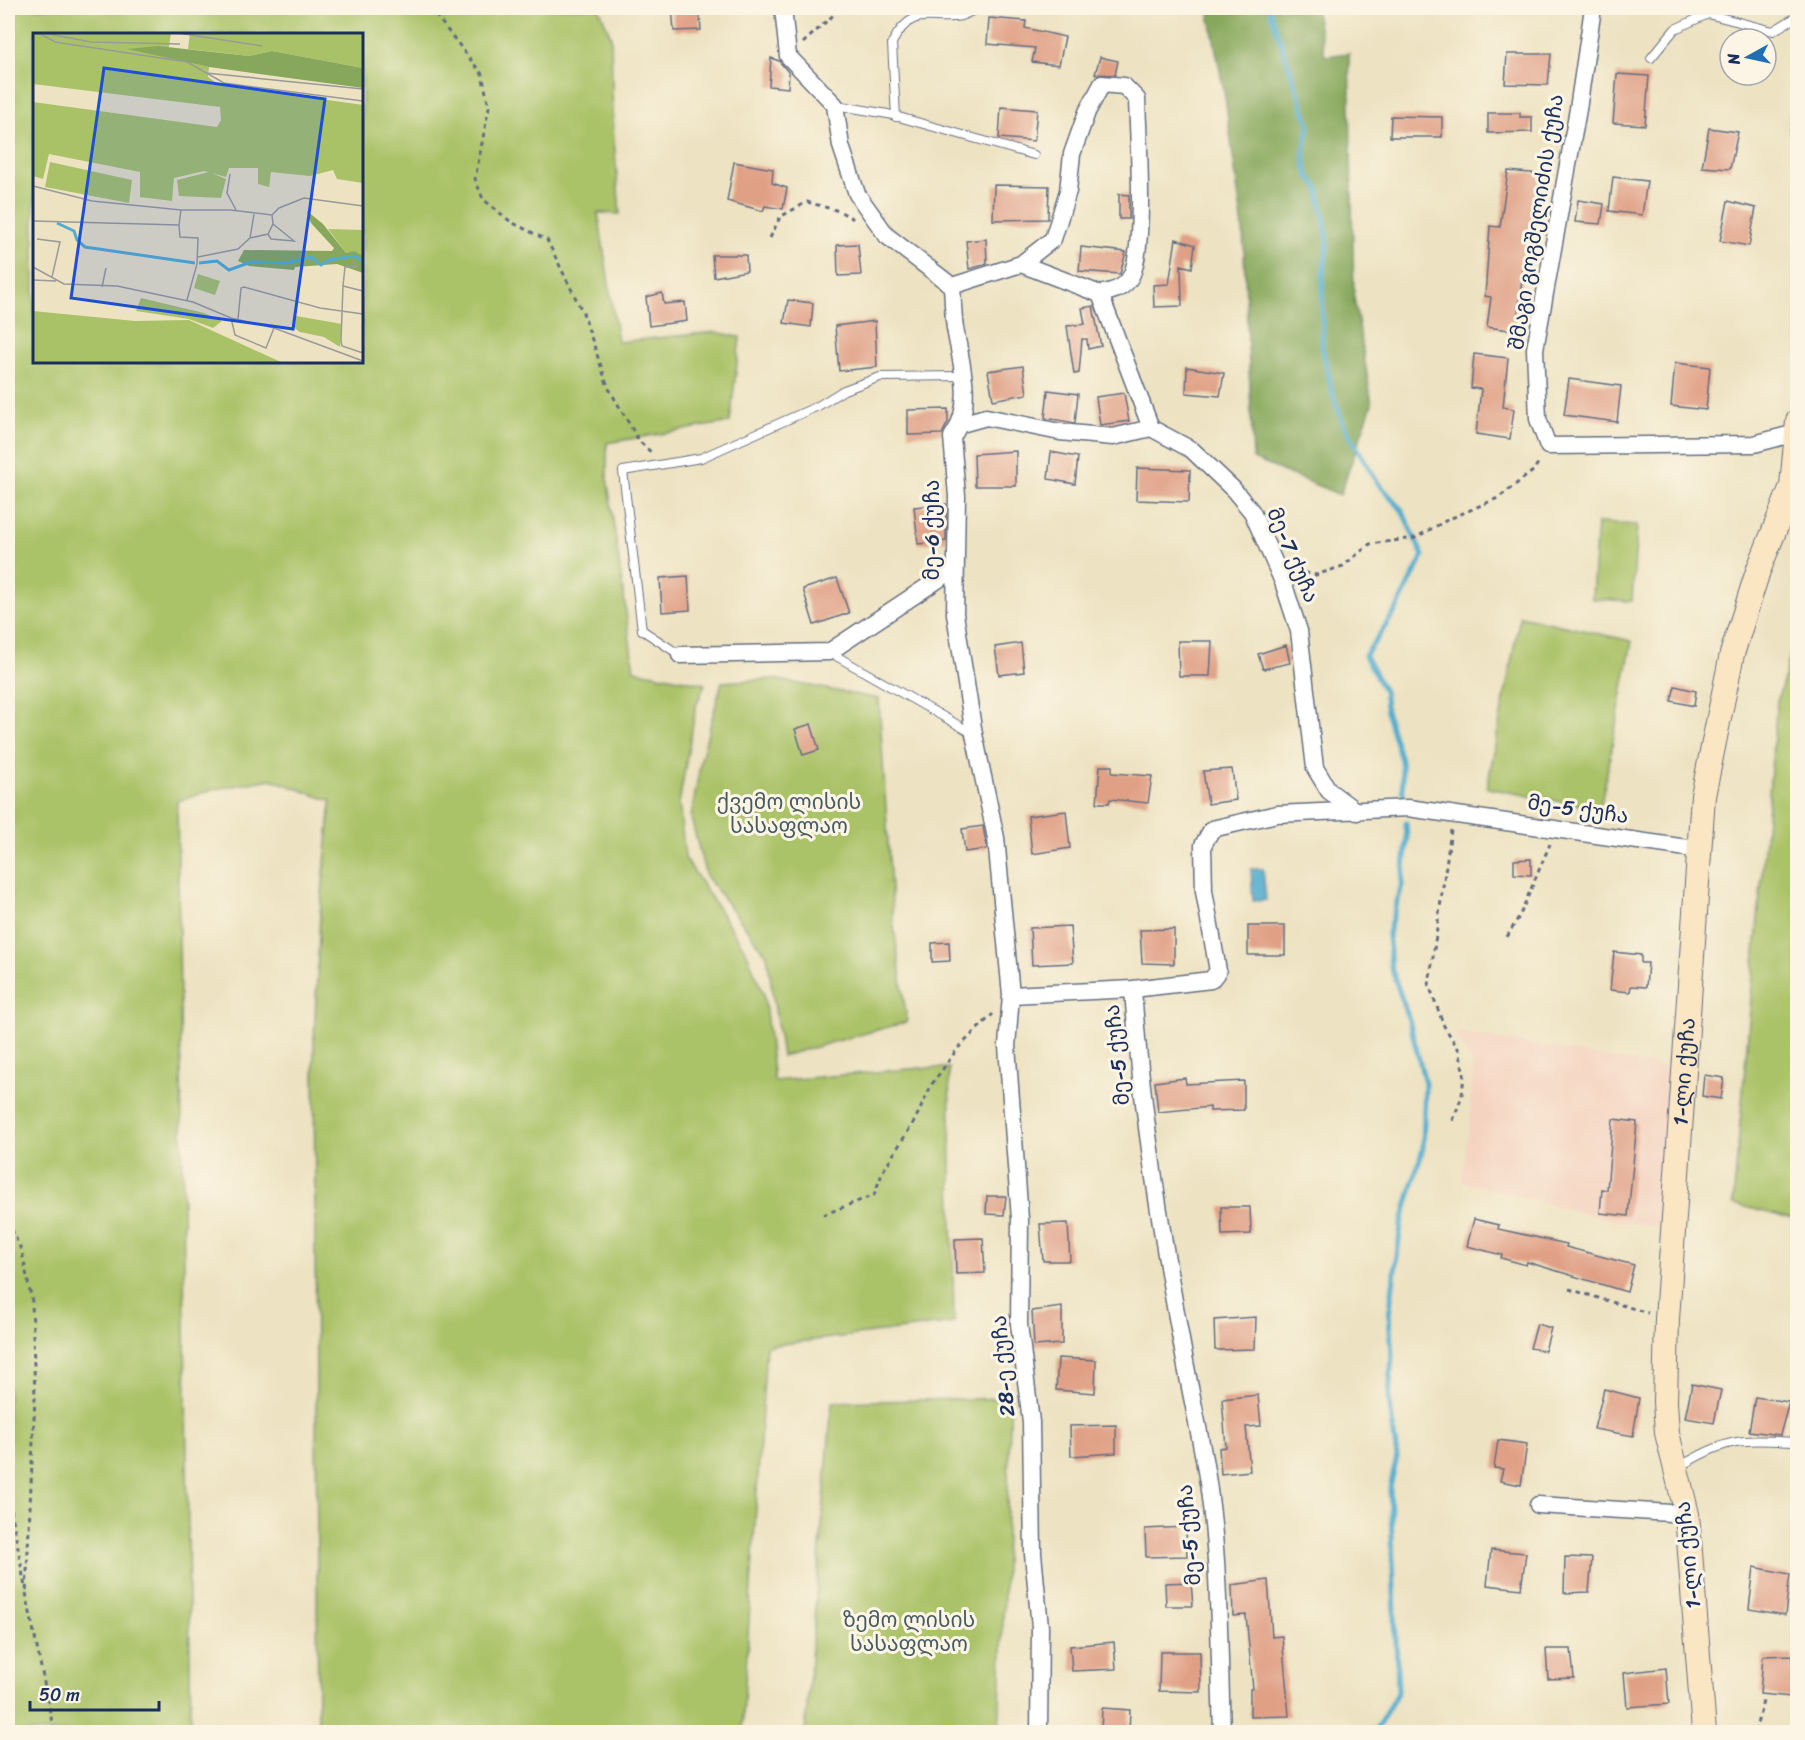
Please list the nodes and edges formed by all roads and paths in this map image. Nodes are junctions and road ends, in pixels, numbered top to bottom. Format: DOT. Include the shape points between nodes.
graph roads {
  1 [pos="430,8"];
  2 [pos="783,8"];
  3 [pos="841,8"];
  4 [pos="979,8"];
  5 [pos="1593,8"];
  6 [pos="1797,16"];
  7 [pos="788,56"];
  8 [pos="1651,58"];
  9 [pos="835,105"];
  10 [pos="1797,112"];
  11 [pos="896,117"];
  12 [pos="1793,138"];
  13 [pos="1034,155"];
  14 [pos="858,221"];
  15 [pos="770,238"];
  16 [pos="1021,264"];
  17 [pos="952,286"];
  18 [pos="1100,294"];
  19 [pos="966,376"];
  20 [pos="961,424"];
  21 [pos="1797,427"];
  22 [pos="1151,428"];
  23 [pos="1548,446"];
  24 [pos="663,464"];
  25 [pos="1795,487"];
  26 [pos="1277,568"];
  27 [pos="954,569"];
  28 [pos="829,652"];
  29 [pos="680,655"];
  30 [pos="974,734"];
  31 [pos="1357,812"];
  32 [pos="1454,813"];
  33 [pos="1556,828"];
  34 [pos="1701,850"];
  35 [pos="1507,937"];
  36 [pos="1133,989"];
  37 [pos="1011,994"];
  38 [pos="1452,1123"];
  39 [pos="823,1215"];
  40 [pos="8,1221"];
  41 [pos="1569,1289"];
  42 [pos="1667,1319"];
  43 [pos="1797,1427"];
  44 [pos="1676,1468"];
  45 [pos="8,1492"];
  46 [pos="1538,1505"];
  47 [pos="1687,1514"];
  48 [pos="26,1594"];
  49 [pos="1763,1701"];
  50 [pos="54,1732"];
  51 [pos="1039,1732"];
  52 [pos="1222,1732"];
  53 [pos="1704,1732"];
  54 [pos="1755,1732"];
  1 -- 24 [label="path" via="482,74 489,107 475,179 483,199 511,222 547,240 582,312 608,387 639,441"];
  2 -- 7 [label="street"];
  3 -- 7 [label="path"];
  4 -- 11 [label="lane" via="962,16 928,15 897,33 892,43"];
  5 -- 23 [label="street, შმაგი გოგშელიძის ქუჩა" via="1534,349 1538,419"];
  6 -- 8 [label="lane" via="1773,30 1708,14 1675,29"];
  7 -- 9 [label="street"];
  9 -- 11 [label="lane"];
  9 -- 17 [label="street" via="841,146 857,194 887,236"];
  10 -- 12 [label="lane"];
  11 -- 13 [label="lane"];
  14 -- 15 [label="path" via="807,202 780,217"];
  16 -- 17 [label="street"];
  16 -- 18 [label="street"];
  16 -- 18 [label="street" via="1053,239 1068,191 1072,154 1102,84 1124,86 1137,99 1139,220 1135,266 1120,289"];
  17 -- 19 [label="street, მე-6 ქუჩა" via="955,327"];
  18 -- 22 [label="street"];
  19 -- 20 [label="street, მე-6 ქუჩა"];
  19 -- 24 [label="lane" via="880,377 701,458"];
  20 -- 22 [label="street" via="986,417 1060,432 1113,437"];
  20 -- 27 [label="street, მე-6 ქუჩა" via="952,437 957,496"];
  21 -- 23 [label="street" via="1754,444"];
  21 -- 25 [label="main road, 1-ლი ქუჩა"];
  22 -- 26 [label="street, მე-7 ქუჩა" via="1192,450 1233,489 1252,512"];
  23 -- 26 [label="path" via="1533,471 1498,498 1414,538 1370,544 1343,566 1316,575"];
  24 -- 29 [label="lane" via="623,471 642,630"];
  25 -- 34 [label="main road, 1-ლი ქუჩა" via="1758,571 1732,654 1703,796"];
  26 -- 31 [label="street, მე-7 ქუჩა" via="1299,631 1315,768 1329,791"];
  27 -- 28 [label="street"];
  27 -- 30 [label="street, მე-6 ქუჩა" via="955,614"];
  28 -- 29 [label="street"];
  28 -- 30 [label="lane"];
  30 -- 37 [label="street, მე-6 ქუჩა" via="996,838"];
  31 -- 32 [label="street, მე-5 ქუჩა" via="1408,808"];
  31 -- 36 [label="street, მე-5 ქუჩა" via="1277,814 1212,829 1203,845 1204,891 1218,971 1211,980"];
  32 -- 33 [label="street, მე-5 ქუჩა"];
  32 -- 38 [label="path" via="1429,985 1444,1026 1459,1050 1464,1074 1462,1096"];
  33 -- 34 [label="street, მე-5 ქუჩა"];
  33 -- 35 [label="path"];
  34 -- 42 [label="main road, 1-ლი ქუჩა"];
  36 -- 37 [label="street"];
  36 -- 52 [label="street, მე-5 ქუჩა" via="1148,1131 1208,1484"];
  37 -- 39 [label="path" via="958,1048 932,1084 883,1171 874,1195"];
  37 -- 51 [label="street, 28-ე ქუჩა" via="1007,1046 1020,1219 1019,1324 1031,1422 1033,1554 1040,1627"];
  40 -- 48 [label="path" via="22,1252 32,1302 35,1396"];
  41 -- 42 [label="path"];
  42 -- 44 [label="main road, 1-ლი ქუჩა" via="1665,1402 1667,1433"];
  43 -- 44 [label="lane" via="1794,1442 1744,1439 1710,1448"];
  44 -- 47 [label="main road, 1-ლი ქუჩა"];
  45 -- 48 [label="path"];
  46 -- 47 [label="street"];
  47 -- 53 [label="main road, 1-ლი ქუჩა"];
  48 -- 50 [label="path"];
  49 -- 54 [label="path"];
}
